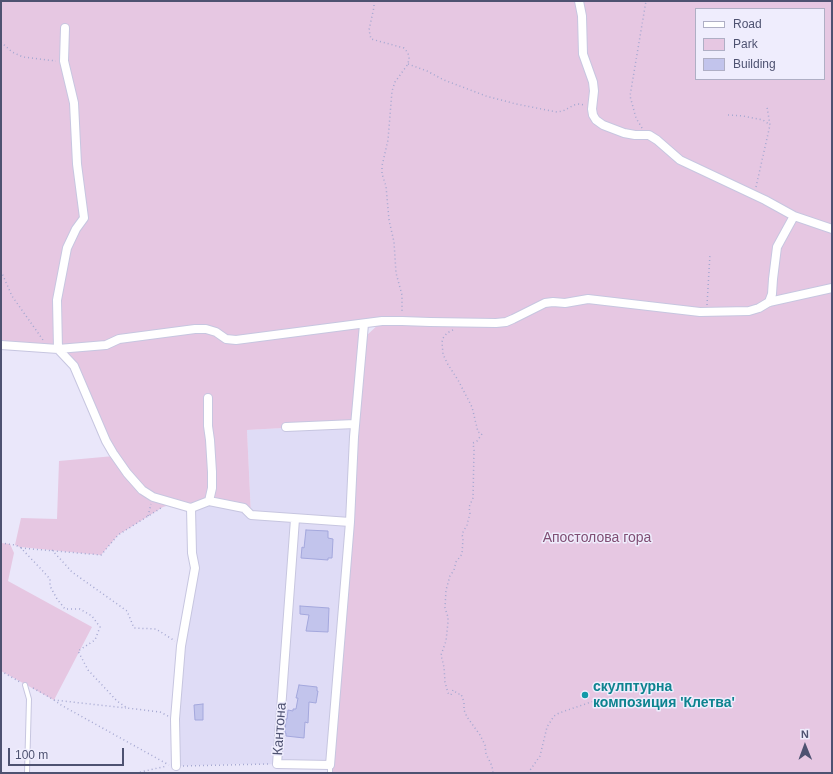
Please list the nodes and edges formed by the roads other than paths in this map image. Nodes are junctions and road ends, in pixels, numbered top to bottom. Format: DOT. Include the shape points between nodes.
graph roads {
  1 [pos="580,1"];
  2 [pos="65,28"];
  3 [pos="794,216"];
  4 [pos="832,229"];
  5 [pos="832,288"];
  6 [pos="769,302"];
  7 [pos="364,324"];
  8 [pos="1,345"];
  9 [pos="54,349"];
  10 [pos="208,398"];
  11 [pos="355,424"];
  12 [pos="286,427"];
  13 [pos="209,501"];
  14 [pos="191,508"];
  15 [pos="294,519"];
  16 [pos="350,522"];
  17 [pos="25,685"];
  18 [pos="176,766"];
  19 [pos="330,769"];
  20 [pos="27,773"];
  1 -- 3 [label="street" via="583,54 593,82 592,109 596,120 624,133 646,135 657,140 680,160"];
  2 -- 9 [label="street" via="64,61 74,103 84,218 67,248 57,300"];
  3 -- 4 [label="street"];
  3 -- 6 [label="street" via="777,247"];
  5 -- 6 [label="street"];
  6 -- 7 [label="street" via="749,311 700,312 588,298 565,303 545,303 506,322 402,321"];
  7 -- 9 [label="street" via="236,340 226,339 206,329 195,329 119,339 106,345"];
  7 -- 11 [label="street, Кантона"];
  8 -- 9 [label="street"];
  9 -- 14 [label="street" via="74,366 106,441 127,473 142,490 153,497"];
  10 -- 13 [label="street" via="212,472"];
  11 -- 12 [label="street"];
  11 -- 16 [label="street, Кантона"];
  13 -- 14 [label="street"];
  13 -- 15 [label="street" via="244,508 251,515"];
  14 -- 18 [label="street" via="195,568 181,646 175,719"];
  15 -- 16 [label="street"];
  15 -- 19 [label="street, Кантона" via="277,764"];
  16 -- 19 [label="street, Кантона"];
  17 -- 20 [label="lane" via="29,699"];
}
